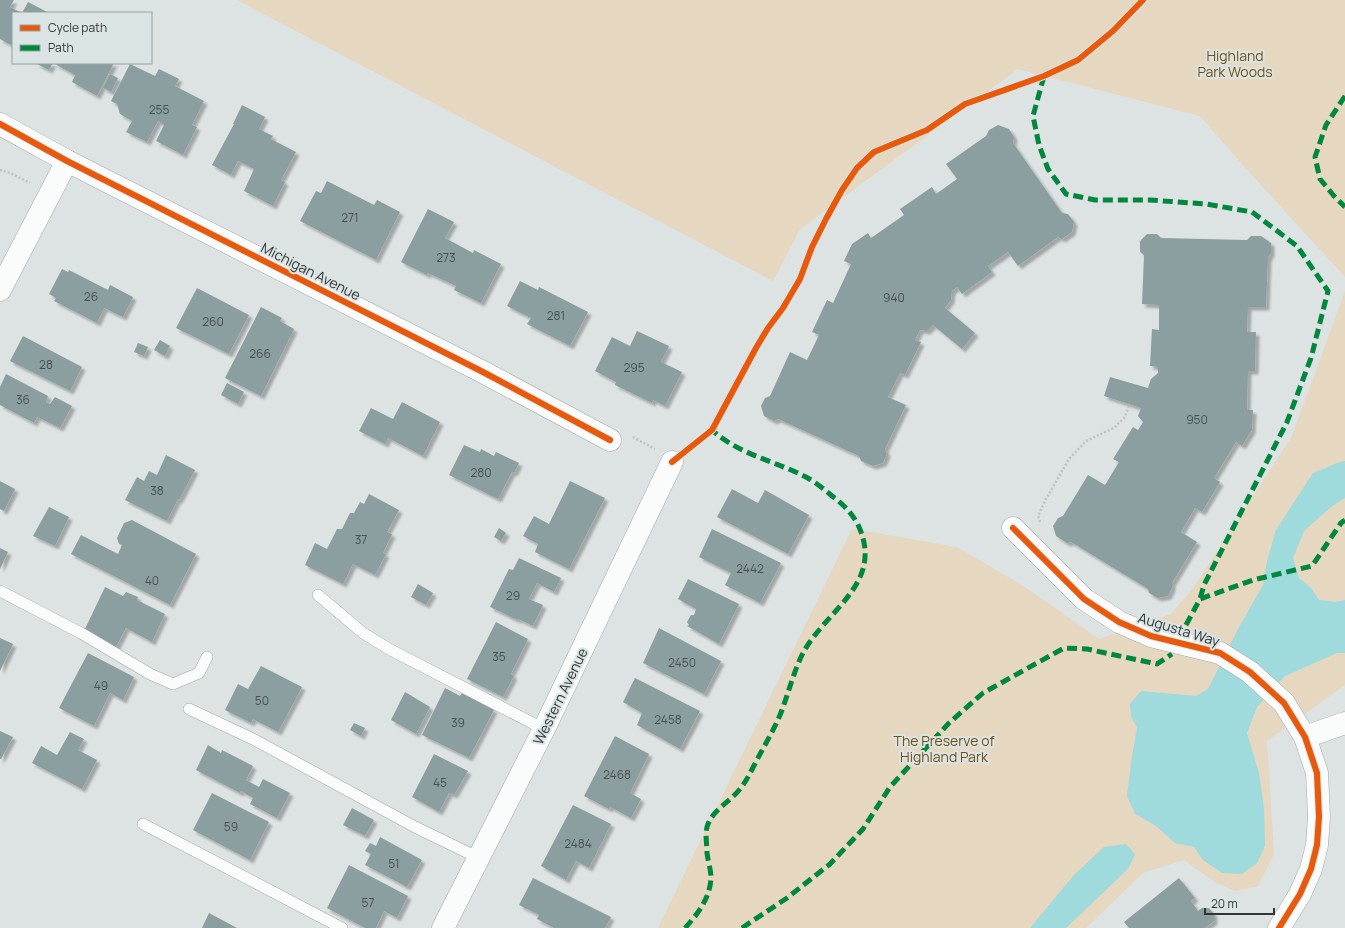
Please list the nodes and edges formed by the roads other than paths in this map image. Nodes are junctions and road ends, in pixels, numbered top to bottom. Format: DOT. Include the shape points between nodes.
graph roads {
  1 [pos="0,124"];
  2 [pos="67,161"];
  3 [pos="0,290"];
  4 [pos="610,440"];
  5 [pos="672,462"];
  6 [pos="1013,528"];
  7 [pos="0,591"];
  8 [pos="318,595"];
  9 [pos="207,658"];
  10 [pos="189,709"];
  11 [pos="1345,723"];
  12 [pos="544,729"];
  13 [pos="1305,737"];
  14 [pos="143,824"];
  15 [pos="479,858"];
  16 [pos="449,926"];
  17 [pos="342,928"];
  18 [pos="1279,928"];
  1 -- 2 [label="street, Michigan Avenue"];
  2 -- 3 [label="street"];
  2 -- 4 [label="street, Michigan Avenue" via="484,372"];
  5 -- 12 [label="street, Western Avenue"];
  6 -- 13 [label="street, Augusta Way" via="1084,599 1118,622 1151,636 1220,653 1250,672 1284,703"];
  7 -- 9 [label="lane" via="81,633 150,674 173,684 199,673"];
  8 -- 12 [label="lane" via="362,633"];
  10 -- 15 [label="lane" via="253,739 415,827"];
  11 -- 13 [label="street"];
  12 -- 15 [label="street, Western Avenue"];
  13 -- 18 [label="street, Augusta Way" via="1317,773 1317,845 1311,869 1300,894"];
  14 -- 17 [label="lane"];
  15 -- 16 [label="street, Western Avenue"];
}
